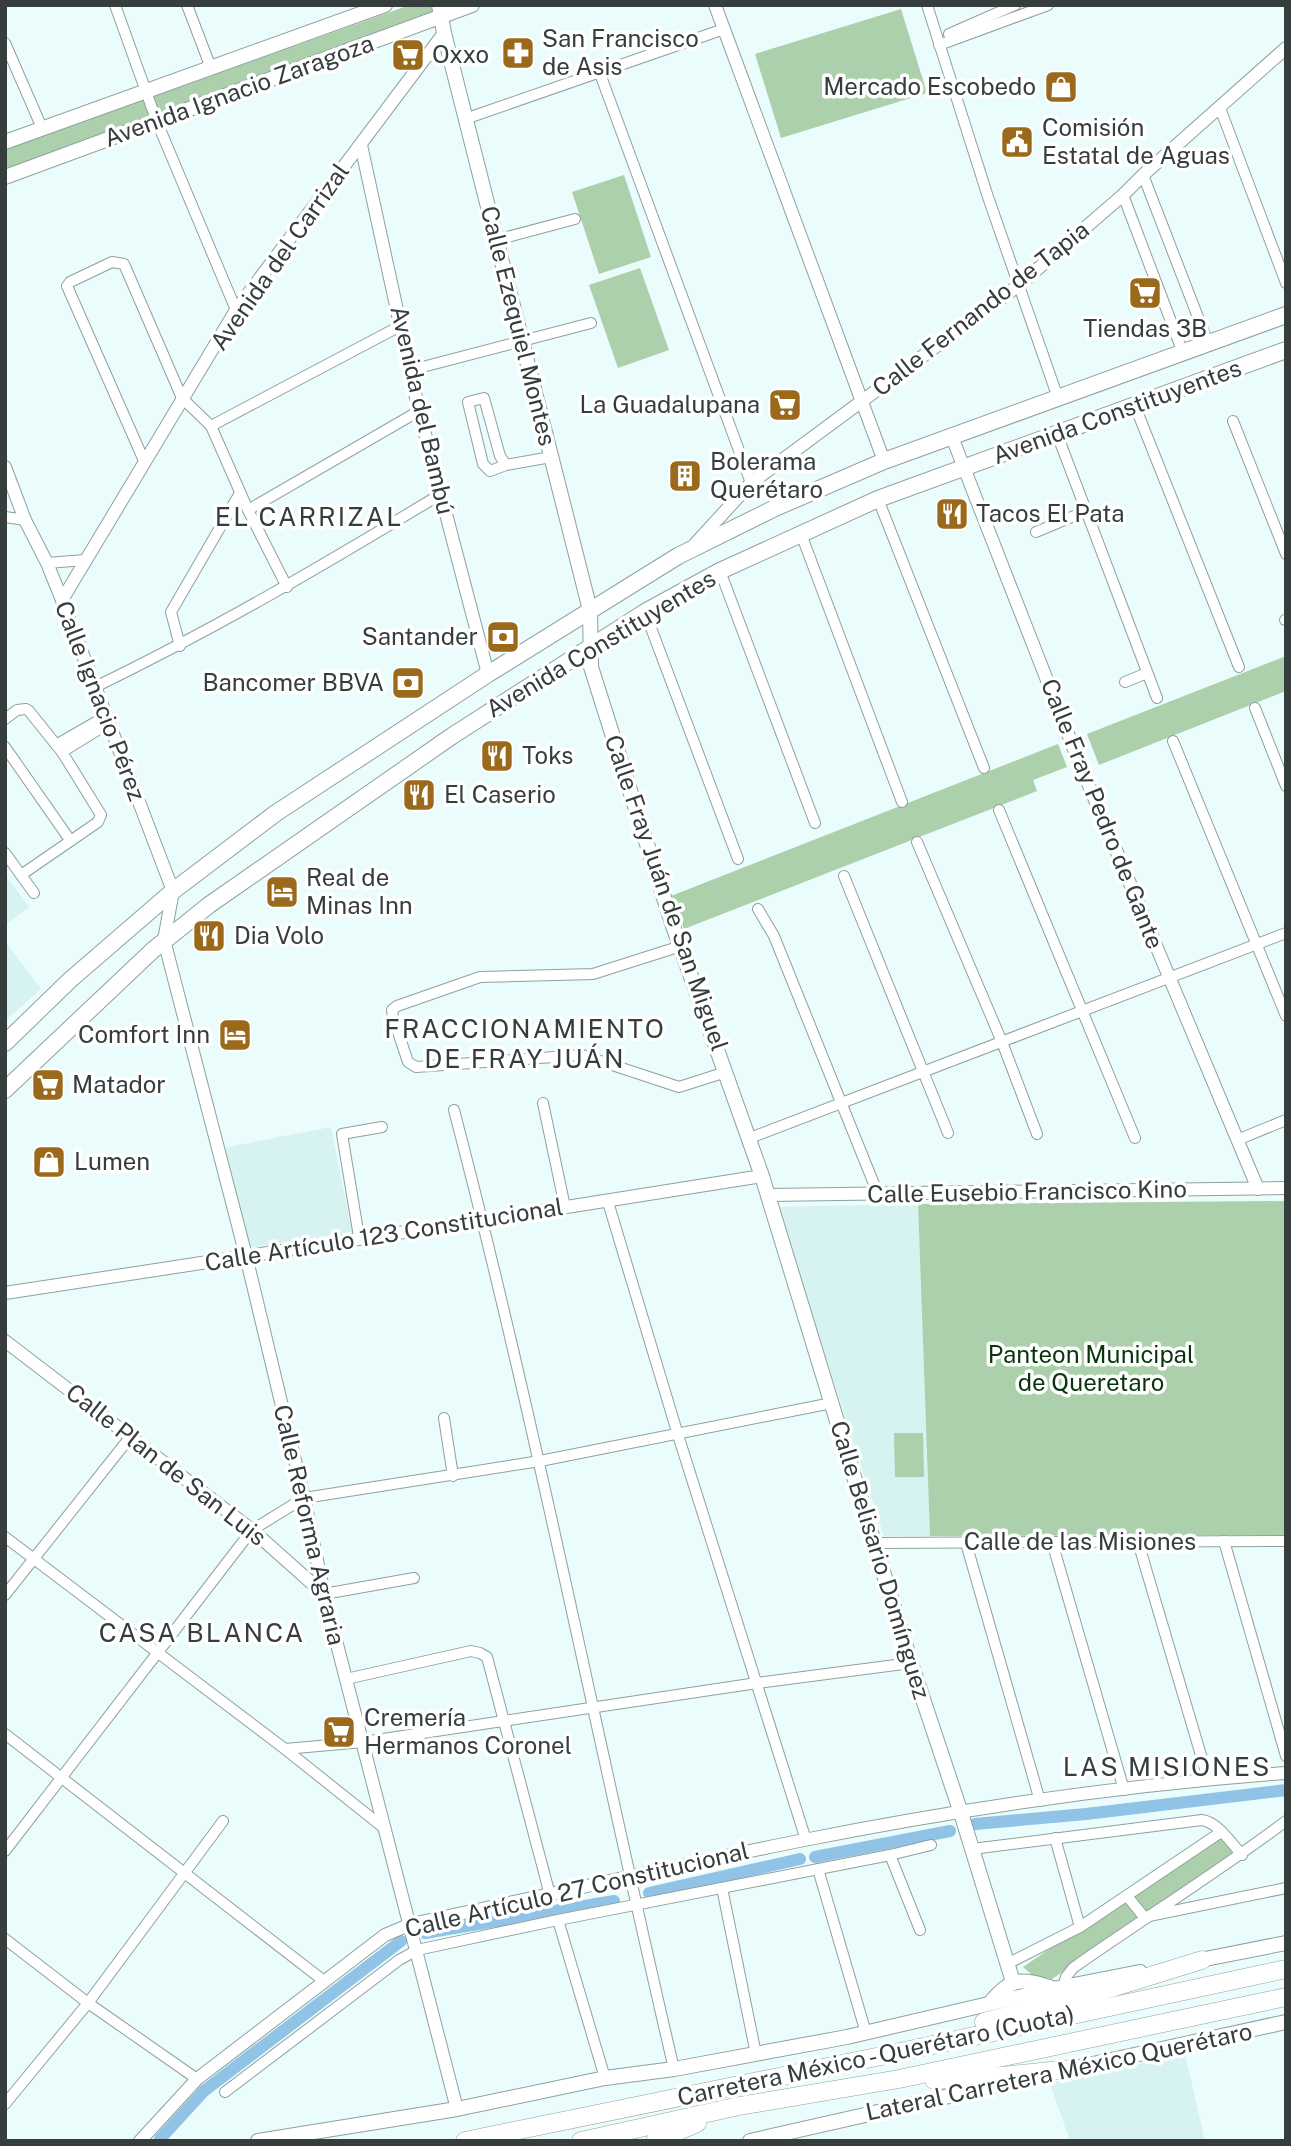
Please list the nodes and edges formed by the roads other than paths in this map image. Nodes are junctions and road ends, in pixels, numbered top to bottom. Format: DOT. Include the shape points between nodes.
graph roads {
  1 [pos="115,5"];
  2 [pos="187,5"];
  3 [pos="385,5"];
  4 [pos="472,5"];
  5 [pos="715,5"];
  6 [pos="927,5"];
  7 [pos="1015,5"];
  8 [pos="1048,5"];
  9 [pos="440,11"];
  10 [pos="724,29"];
  11 [pos="444,33"];
  12 [pos="938,42"];
  13 [pos="5,43"];
  14 [pos="1286,48"];
  15 [pos="211,68"];
  16 [pos="599,71"];
  17 [pos="145,92"];
  18 [pos="1220,108"];
  19 [pos="466,119"];
  20 [pos="157,122"];
  21 [pos="43,128"];
  22 [pos="5,142"];
  23 [pos="361,145"];
  24 [pos="1143,175"];
  25 [pos="5,177"];
  26 [pos="1123,195"];
  27 [pos="575,219"];
  28 [pos="496,240"];
  29 [pos="1286,283"];
  30 [pos="1019,285"];
  31 [pos="236,310"];
  32 [pos="1286,315"];
  33 [pos="591,323"];
  34 [pos="402,325"];
  35 [pos="522,341"];
  36 [pos="1208,343"];
  37 [pos="1286,350"];
  38 [pos="1183,352"];
  39 [pos="411,370"];
  40 [pos="182,398"];
  41 [pos="1058,398"];
  42 [pos="863,402"];
  43 [pos="1135,406"];
  44 [pos="419,411"];
  45 [pos="1233,421"];
  46 [pos="211,426"];
  47 [pos="1057,434"];
  48 [pos="952,437"];
  49 [pos="551,457"];
  50 [pos="884,461"];
  51 [pos="145,463"];
  52 [pos="506,465"];
  53 [pos="5,467"];
  54 [pos="964,468"];
  55 [pos="751,483"];
  56 [pos="240,493"];
  57 [pos="441,494"];
  58 [pos="877,499"];
  59 [pos="248,510"];
  60 [pos="1086,511"];
  61 [pos="5,517"];
  62 [pos="25,520"];
  63 [pos="1036,532"];
  64 [pos="801,534"];
  65 [pos="693,548"];
  66 [pos="1286,554"];
  67 [pos="85,561"];
  68 [pos="47,563"];
  69 [pos="720,571"];
  70 [pos="287,587"];
  71 [pos="61,600"];
  72 [pos="590,610"];
  73 [pos="645,612"];
  74 [pos="1229,644"];
  75 [pos="180,646"];
  76 [pos="590,646"];
  77 [pos="1216,649"];
  78 [pos="1239,667"];
  79 [pos="1147,673"];
  80 [pos="488,674"];
  81 [pos="1125,682"];
  82 [pos="95,687"];
  83 [pos="1157,698"];
  84 [pos="1255,708"];
  85 [pos="5,719"];
  86 [pos="108,720"];
  87 [pos="1173,741"];
  88 [pos="5,747"];
  89 [pos="59,749"];
  90 [pos="984,768"];
  91 [pos="1286,786"];
  92 [pos="902,802"];
  93 [pos="999,810"];
  94 [pos="815,823"];
  95 [pos="70,839"];
  96 [pos="917,842"];
  97 [pos="5,853"];
  98 [pos="738,859"];
  99 [pos="21,875"];
  100 [pos="844,876"];
  101 [pos="173,891"];
  102 [pos="34,893"];
  103 [pos="758,909"];
  104 [pos="1286,933"];
  105 [pos="164,940"];
  106 [pos="1256,945"];
  107 [pos="681,946"];
  108 [pos="1170,978"];
  109 [pos="1082,1012"];
  110 [pos="1286,1016"];
  111 [pos="1002,1042"];
  112 [pos="5,1043"];
  113 [pos="726,1072"];
  114 [pos="923,1072"];
  115 [pos="5,1090"];
  116 [pos="543,1103"];
  117 [pos="841,1104"];
  118 [pos="454,1110"];
  119 [pos="1286,1120"];
  120 [pos="382,1127"];
  121 [pos="948,1133"];
  122 [pos="1037,1134"];
  123 [pos="750,1138"];
  124 [pos="1135,1138"];
  125 [pos="1237,1140"];
  126 [pos="762,1176"];
  127 [pos="1286,1188"];
  128 [pos="1258,1189"];
  129 [pos="878,1194"];
  130 [pos="768,1195"];
  131 [pos="608,1202"];
  132 [pos="565,1207"];
  133 [pos="483,1221"];
  134 [pos="359,1237"];
  135 [pos="246,1256"];
  136 [pos="5,1293"];
  137 [pos="5,1341"];
  138 [pos="832,1403"];
  139 [pos="444,1418"];
  140 [pos="678,1435"];
  141 [pos="131,1436"];
  142 [pos="540,1461"];
  143 [pos="453,1476"];
  144 [pos="304,1499"];
  145 [pos="252,1530"];
  146 [pos="5,1537"];
  147 [pos="1223,1541"];
  148 [pos="1286,1541"];
  149 [pos="1052,1542"];
  150 [pos="1138,1542"];
  151 [pos="874,1543"];
  152 [pos="966,1543"];
  153 [pos="33,1559"];
  154 [pos="414,1578"];
  155 [pos="324,1594"];
  156 [pos="5,1595"];
  157 [pos="157,1652"];
  158 [pos="911,1663"];
  159 [pos="346,1679"];
  160 [pos="757,1684"];
  161 [pos="591,1708"];
  162 [pos="504,1722"];
  163 [pos="5,1734"];
  164 [pos="363,1742"];
  165 [pos="285,1749"];
  166 [pos="1286,1756"];
  167 [pos="1286,1773"];
  168 [pos="61,1776"];
  169 [pos="1208,1779"];
  170 [pos="1124,1790"];
  171 [pos="1040,1801"];
  172 [pos="961,1812"];
  173 [pos="223,1821"];
  174 [pos="1286,1821"];
  175 [pos="384,1828"];
  176 [pos="1222,1832"];
  177 [pos="1055,1838"];
  178 [pos="806,1840"];
  179 [pos="931,1845"];
  180 [pos="972,1849"];
  181 [pos="5,1851"];
  182 [pos="891,1855"];
  183 [pos="1242,1855"];
  184 [pos="818,1869"];
  185 [pos="185,1872"];
  186 [pos="630,1878"];
  187 [pos="722,1888"];
  188 [pos="1286,1888"];
  189 [pos="550,1895"];
  190 [pos="1127,1896"];
  191 [pos="635,1905"];
  192 [pos="1144,1917"];
  193 [pos="558,1920"];
  194 [pos="411,1924"];
  195 [pos="1080,1927"];
  196 [pos="920,1930"];
  197 [pos="5,1939"];
  198 [pos="1286,1942"];
  199 [pos="417,1950"];
  200 [pos="1202,1960"];
  201 [pos="1007,1964"];
  202 [pos="1286,1969"];
  203 [pos="324,1981"];
  204 [pos="1013,1982"];
  205 [pos="1058,1988"];
  206 [pos="1286,1997"];
  207 [pos="88,2003"];
  208 [pos="990,2003"];
  209 [pos="1286,2022"];
  210 [pos="866,2033"];
  211 [pos="755,2054"];
  212 [pos="891,2054"];
  213 [pos="674,2069"];
  214 [pos="1071,2069"];
  215 [pos="605,2078"];
  216 [pos="197,2079"];
  217 [pos="899,2079"];
  218 [pos="225,2092"];
  219 [pos="5,2104"];
  220 [pos="739,2106"];
  221 [pos="457,2109"];
  222 [pos="810,2134"];
  223 [pos="140,2141"];
  224 [pos="258,2141"];
  225 [pos="465,2141"];
  226 [pos="581,2141"];
  227 [pos="655,2141"];
  228 [pos="750,2141"];
  1 -- 17 [label="street"];
  2 -- 15 [label="street"];
  3 -- 15 [label="main road, Avenida Ignacio Zaragoza"];
  4 -- 9 [label="main road, Avenida Ignacio Zaragoza"];
  5 -- 10 [label="street, Calle Fernando de Tapia"];
  6 -- 12 [label="street"];
  7 -- 12 [label="street"];
  8 -- 12 [label="street"];
  9 -- 11 [label="main road, Calle Ezequiel Montes"];
  9 -- 20 [label="main road, Avenida Ignacio Zaragoza"];
  10 -- 16 [label="street"];
  10 -- 42 [label="street, Calle Fernando de Tapia"];
  11 -- 19 [label="main road, Calle Ezequiel Montes"];
  11 -- 23 [label="street, Avenida del Carrizal"];
  12 -- 30 [label="street"];
  13 -- 21 [label="street"];
  14 -- 18 [label="street, Calle Fernando de Tapia"];
  15 -- 17 [label="main road, Avenida Ignacio Zaragoza"];
  16 -- 19 [label="street"];
  16 -- 55 [label="street"];
  17 -- 20 [label="street"];
  17 -- 21 [label="main road, Avenida Ignacio Zaragoza"];
  18 -- 24 [label="street, Calle Fernando de Tapia"];
  18 -- 29 [label="street"];
  19 -- 28 [label="main road, Calle Ezequiel Montes"];
  20 -- 25 [label="main road, Avenida Ignacio Zaragoza"];
  20 -- 31 [label="street"];
  21 -- 22 [label="main road, Avenida Ignacio Zaragoza"];
  23 -- 31 [label="street, Avenida del Carrizal"];
  23 -- 34 [label="street, Avenida del Bambú"];
  24 -- 26 [label="street, Calle Fernando de Tapia"];
  24 -- 36 [label="street"];
  26 -- 30 [label="street, Calle Fernando de Tapia"];
  26 -- 38 [label="street"];
  27 -- 28 [label="street"];
  28 -- 35 [label="main road, Calle Ezequiel Montes"];
  30 -- 41 [label="street"];
  30 -- 42 [label="street, Calle Fernando de Tapia"];
  31 -- 40 [label="street, Avenida del Carrizal"];
  32 -- 36 [label="main road, Avenida Constituyentes"];
  33 -- 35 [label="street"];
  34 -- 39 [label="street, Avenida del Bambú"];
  34 -- 46 [label="street"];
  35 -- 39 [label="street"];
  35 -- 49 [label="main road, Calle Ezequiel Montes"];
  36 -- 38 [label="main road, Avenida Constituyentes"];
  37 -- 43 [label="main road, Avenida Constituyentes"];
  38 -- 41 [label="main road, Avenida Constituyentes"];
  39 -- 44 [label="street, Avenida del Bambú"];
  40 -- 46 [label="street"];
  40 -- 51 [label="street, Avenida del Carrizal"];
  40 -- 51 [label="street" via="124,264 112,262 70,282 68,292"];
  41 -- 48 [label="main road, Avenida Constituyentes"];
  42 -- 50 [label="street, Calle Fernando de Tapia"];
  42 -- 55 [label="street, Calle Fernando de Tapia"];
  43 -- 47 [label="main road, Avenida Constituyentes"];
  43 -- 74 [label="street"];
  44 -- 57 [label="street, Avenida del Bambú"];
  44 -- 59 [label="street"];
  45 -- 66 [label="street"];
  46 -- 56 [label="street"];
  47 -- 54 [label="main road, Avenida Constituyentes"];
  47 -- 60 [label="street"];
  48 -- 50 [label="main road, Avenida Constituyentes"];
  48 -- 54 [label="street, Calle Fray Pedro de Gante"];
  49 -- 52 [label="street"];
  49 -- 72 [label="main road, Calle Ezequiel Montes"];
  50 -- 65 [label="main road, Avenida Constituyentes"];
  51 -- 67 [label="street, Avenida del Carrizal"];
  52 -- 52 [label="street" via="484,398 468,402 483,464 490,471"];
  53 -- 62 [label="street, Calle Ignacio Pérez"];
  54 -- 58 [label="main road, Avenida Constituyentes"];
  54 -- 108 [label="street, Calle Fray Pedro de Gante"];
  55 -- 65 [label="street, Calle Fernando de Tapia"];
  56 -- 59 [label="street"];
  56 -- 75 [label="street" via="171,612"];
  57 -- 70 [label="street"];
  57 -- 80 [label="street, Avenida del Bambú"];
  58 -- 64 [label="main road, Avenida Constituyentes"];
  58 -- 90 [label="street"];
  59 -- 70 [label="street"];
  60 -- 63 [label="street"];
  60 -- 79 [label="street"];
  61 -- 62 [label="street"];
  62 -- 68 [label="street, Calle Ignacio Pérez"];
  64 -- 69 [label="main road, Avenida Constituyentes"];
  64 -- 92 [label="street"];
  65 -- 72 [label="main road, Avenida Constituyentes"];
  67 -- 68 [label="street"];
  67 -- 71 [label="street, Avenida del Carrizal"];
  68 -- 71 [label="street, Calle Ignacio Pérez"];
  69 -- 73 [label="main road, Avenida Constituyentes"];
  69 -- 94 [label="street"];
  70 -- 75 [label="street"];
  71 -- 82 [label="street, Calle Ignacio Pérez"];
  72 -- 76 [label="main road, Calle Ezequiel Montes"];
  72 -- 80 [label="main road, Avenida Constituyentes"];
  73 -- 76 [label="main road, Avenida Constituyentes"];
  73 -- 98 [label="street"];
  74 -- 77 [label="street"];
  74 -- 78 [label="street"];
  75 -- 82 [label="street"];
  76 -- 105 [label="main road, Avenida Constituyentes" via="366,795"];
  76 -- 107 [label="main road, Calle Fray Juán de San Miguel" via="591,667"];
  79 -- 81 [label="street"];
  79 -- 83 [label="street"];
  80 -- 101 [label="main road, Avenida Constituyentes" via="276,813"];
  82 -- 86 [label="street, Calle Ignacio Pérez"];
  84 -- 91 [label="street"];
  85 -- 89 [label="street" via="26,709"];
  86 -- 89 [label="street"];
  86 -- 101 [label="street, Calle Ignacio Pérez"];
  87 -- 106 [label="street"];
  88 -- 95 [label="street"];
  89 -- 95 [label="street" via="101,815 98,822"];
  93 -- 109 [label="street"];
  95 -- 99 [label="street"];
  96 -- 111 [label="street"];
  97 -- 99 [label="street"];
  99 -- 102 [label="street"];
  100 -- 114 [label="street"];
  101 -- 105 [label="street"];
  101 -- 112 [label="main road, Avenida Constituyentes"];
  103 -- 117 [label="street" via="774,936"];
  104 -- 106 [label="street"];
  105 -- 115 [label="main road, Avenida Constituyentes"];
  105 -- 135 [label="street, Calle Reforma Agraria"];
  106 -- 108 [label="street"];
  106 -- 110 [label="street"];
  107 -- 113 [label="main road, Calle Fray Juán de San Miguel"];
  107 -- 113 [label="street" via="593,974 480,977 397,1006 393,1017 408,1062 416,1067 582,1055 679,1087"];
  108 -- 109 [label="street"];
  108 -- 125 [label="street, Calle Fray Pedro de Gante"];
  109 -- 111 [label="street"];
  109 -- 124 [label="street"];
  111 -- 114 [label="street"];
  111 -- 122 [label="street"];
  113 -- 123 [label="main road, Calle Fray Juán de San Miguel"];
  114 -- 117 [label="street"];
  114 -- 121 [label="street"];
  116 -- 132 [label="street"];
  117 -- 123 [label="street"];
  117 -- 129 [label="street"];
  118 -- 133 [label="street"];
  119 -- 125 [label="street"];
  120 -- 134 [label="street" via="342,1134"];
  123 -- 126 [label="main road, Calle Belisario Domínguez"];
  125 -- 128 [label="street, Calle Fray Pedro de Gante"];
  126 -- 130 [label="main road, Calle Belisario Domínguez"];
  126 -- 131 [label="street, Calle Artículo 123 Constitucional"];
  127 -- 128 [label="street, Calle Eusebio Francisco Kino"];
  128 -- 129 [label="street, Calle Eusebio Francisco Kino"];
  129 -- 130 [label="street, Calle Eusebio Francisco Kino"];
  130 -- 138 [label="main road, Calle Belisario Domínguez"];
  131 -- 132 [label="street, Calle Artículo 123 Constitucional"];
  131 -- 140 [label="street"];
  132 -- 133 [label="street, Calle Artículo 123 Constitucional"];
  133 -- 134 [label="street, Calle Artículo 123 Constitucional"];
  133 -- 142 [label="street"];
  134 -- 135 [label="street, Calle Artículo 123 Constitucional"];
  135 -- 136 [label="street, Calle Artículo 123 Constitucional"];
  135 -- 144 [label="street, Calle Reforma Agraria"];
  137 -- 141 [label="street, Calle Plan de San Luis"];
  138 -- 140 [label="street"];
  138 -- 151 [label="main road, Calle Belisario Domínguez"];
  139 -- 143 [label="street"];
  140 -- 142 [label="street"];
  140 -- 160 [label="street"];
  141 -- 145 [label="street, Calle Plan de San Luis"];
  141 -- 153 [label="street"];
  142 -- 143 [label="street"];
  142 -- 161 [label="street"];
  143 -- 144 [label="street"];
  144 -- 145 [label="street"];
  144 -- 155 [label="street, Calle Reforma Agraria"];
  145 -- 155 [label="street, Calle Plan de San Luis"];
  145 -- 157 [label="street"];
  146 -- 153 [label="street"];
  147 -- 148 [label="street, Calle de las Misiones"];
  147 -- 150 [label="street, Calle de las Misiones"];
  147 -- 166 [label="street"];
  149 -- 150 [label="street, Calle de las Misiones"];
  149 -- 152 [label="street, Calle de las Misiones"];
  149 -- 170 [label="street"];
  150 -- 169 [label="street"];
  151 -- 152 [label="street, Calle de las Misiones"];
  151 -- 158 [label="main road, Calle Belisario Domínguez"];
  152 -- 171 [label="street"];
  153 -- 156 [label="street"];
  153 -- 157 [label="street"];
  154 -- 155 [label="street"];
  155 -- 159 [label="street, Calle Reforma Agraria"];
  157 -- 165 [label="street"];
  157 -- 168 [label="street"];
  158 -- 160 [label="street"];
  158 -- 172 [label="main road, Calle Belisario Domínguez"];
  159 -- 162 [label="street" via="471,1651 480,1653 487,1657"];
  159 -- 164 [label="street, Calle Reforma Agraria"];
  160 -- 161 [label="street"];
  160 -- 178 [label="street"];
  161 -- 162 [label="street"];
  161 -- 186 [label="street"];
  162 -- 164 [label="street"];
  162 -- 189 [label="street"];
  163 -- 168 [label="street"];
  164 -- 165 [label="street"];
  164 -- 175 [label="street, Calle Reforma Agraria"];
  165 -- 175 [label="street"];
  167 -- 169 [label="street"];
  168 -- 181 [label="street"];
  168 -- 185 [label="street"];
  169 -- 170 [label="street"];
  170 -- 171 [label="street"];
  171 -- 172 [label="street"];
  172 -- 178 [label="street, Calle Artículo 27 Constitucional"];
  172 -- 180 [label="main road, Calle Belisario Domínguez"];
  173 -- 185 [label="street"];
  174 -- 183 [label="street"];
  175 -- 194 [label="street, Calle Reforma Agraria"];
  176 -- 177 [label="street" via="1202,1820"];
  176 -- 183 [label="street"];
  176 -- 190 [label="street"];
  177 -- 180 [label="street"];
  177 -- 195 [label="street"];
  178 -- 186 [label="street, Calle Artículo 27 Constitucional"];
  179 -- 182 [label="street, Calle Artículo 27 Constitucional"];
  180 -- 201 [label="main road, Calle Belisario Domínguez"];
  182 -- 184 [label="street, Calle Artículo 27 Constitucional"];
  182 -- 196 [label="street"];
  183 -- 192 [label="street"];
  184 -- 187 [label="street, Calle Artículo 27 Constitucional"];
  184 -- 210 [label="street"];
  185 -- 203 [label="street"];
  185 -- 207 [label="street"];
  186 -- 189 [label="street, Calle Artículo 27 Constitucional"];
  186 -- 191 [label="street"];
  187 -- 191 [label="street, Calle Artículo 27 Constitucional"];
  187 -- 211 [label="street"];
  188 -- 192 [label="street"];
  189 -- 194 [label="street, Calle Artículo 27 Constitucional"];
  190 -- 192 [label="street"];
  190 -- 195 [label="street"];
  191 -- 193 [label="street, Calle Artículo 27 Constitucional"];
  191 -- 213 [label="street"];
  192 -- 205 [label="street" via="1073,1968"];
  193 -- 199 [label="street, Calle Artículo 27 Constitucional"];
  193 -- 215 [label="street"];
  194 -- 199 [label="street, Calle Reforma Agraria"];
  194 -- 203 [label="street, Calle Artículo 27 Constitucional" via="385,1935"];
  195 -- 201 [label="street"];
  197 -- 207 [label="street"];
  198 -- 200 [label="main road"];
  199 -- 218 [label="street, Calle Artículo 27 Constitucional"];
  199 -- 221 [label="street, Calle Reforma Agraria"];
  200 -- 205 [label="main road"];
  200 -- 212 [label="highway" via="974,2025"];
  201 -- 204 [label="main road, Calle Belisario Domínguez"];
  202 -- 212 [label="highway, Carretera México - Querétaro (Cuota)"];
  203 -- 216 [label="street, Calle Artículo 27 Constitucional"];
  204 -- 205 [label="main road"];
  204 -- 208 [label="main road"];
  205 -- 208 [label="main road"];
  206 -- 217 [label="highway, Carretera México - Querétaro (Cuota)"];
  207 -- 216 [label="street"];
  207 -- 219 [label="street"];
  208 -- 210 [label="main road"];
  209 -- 214 [label="main road, Lateral Carretera México Querétaro"];
  210 -- 211 [label="main road"];
  211 -- 213 [label="main road"];
  212 -- 225 [label="highway, Carretera México - Querétaro (Cuota)"];
  213 -- 215 [label="main road"];
  214 -- 217 [label="highway" via="958,2080"];
  214 -- 222 [label="main road, Lateral Carretera México Querétaro" via="941,2096"];
  215 -- 221 [label="main road"];
  216 -- 223 [label="street, Calle Artículo 27 Constitucional"];
  217 -- 220 [label="highway, Carretera México - Querétaro (Cuota)"];
  220 -- 226 [label="highway, Carretera México - Querétaro (Cuota)"];
  220 -- 227 [label="highway"];
  221 -- 224 [label="main road"];
  222 -- 228 [label="main road, Lateral Carretera México Querétaro"];
}
